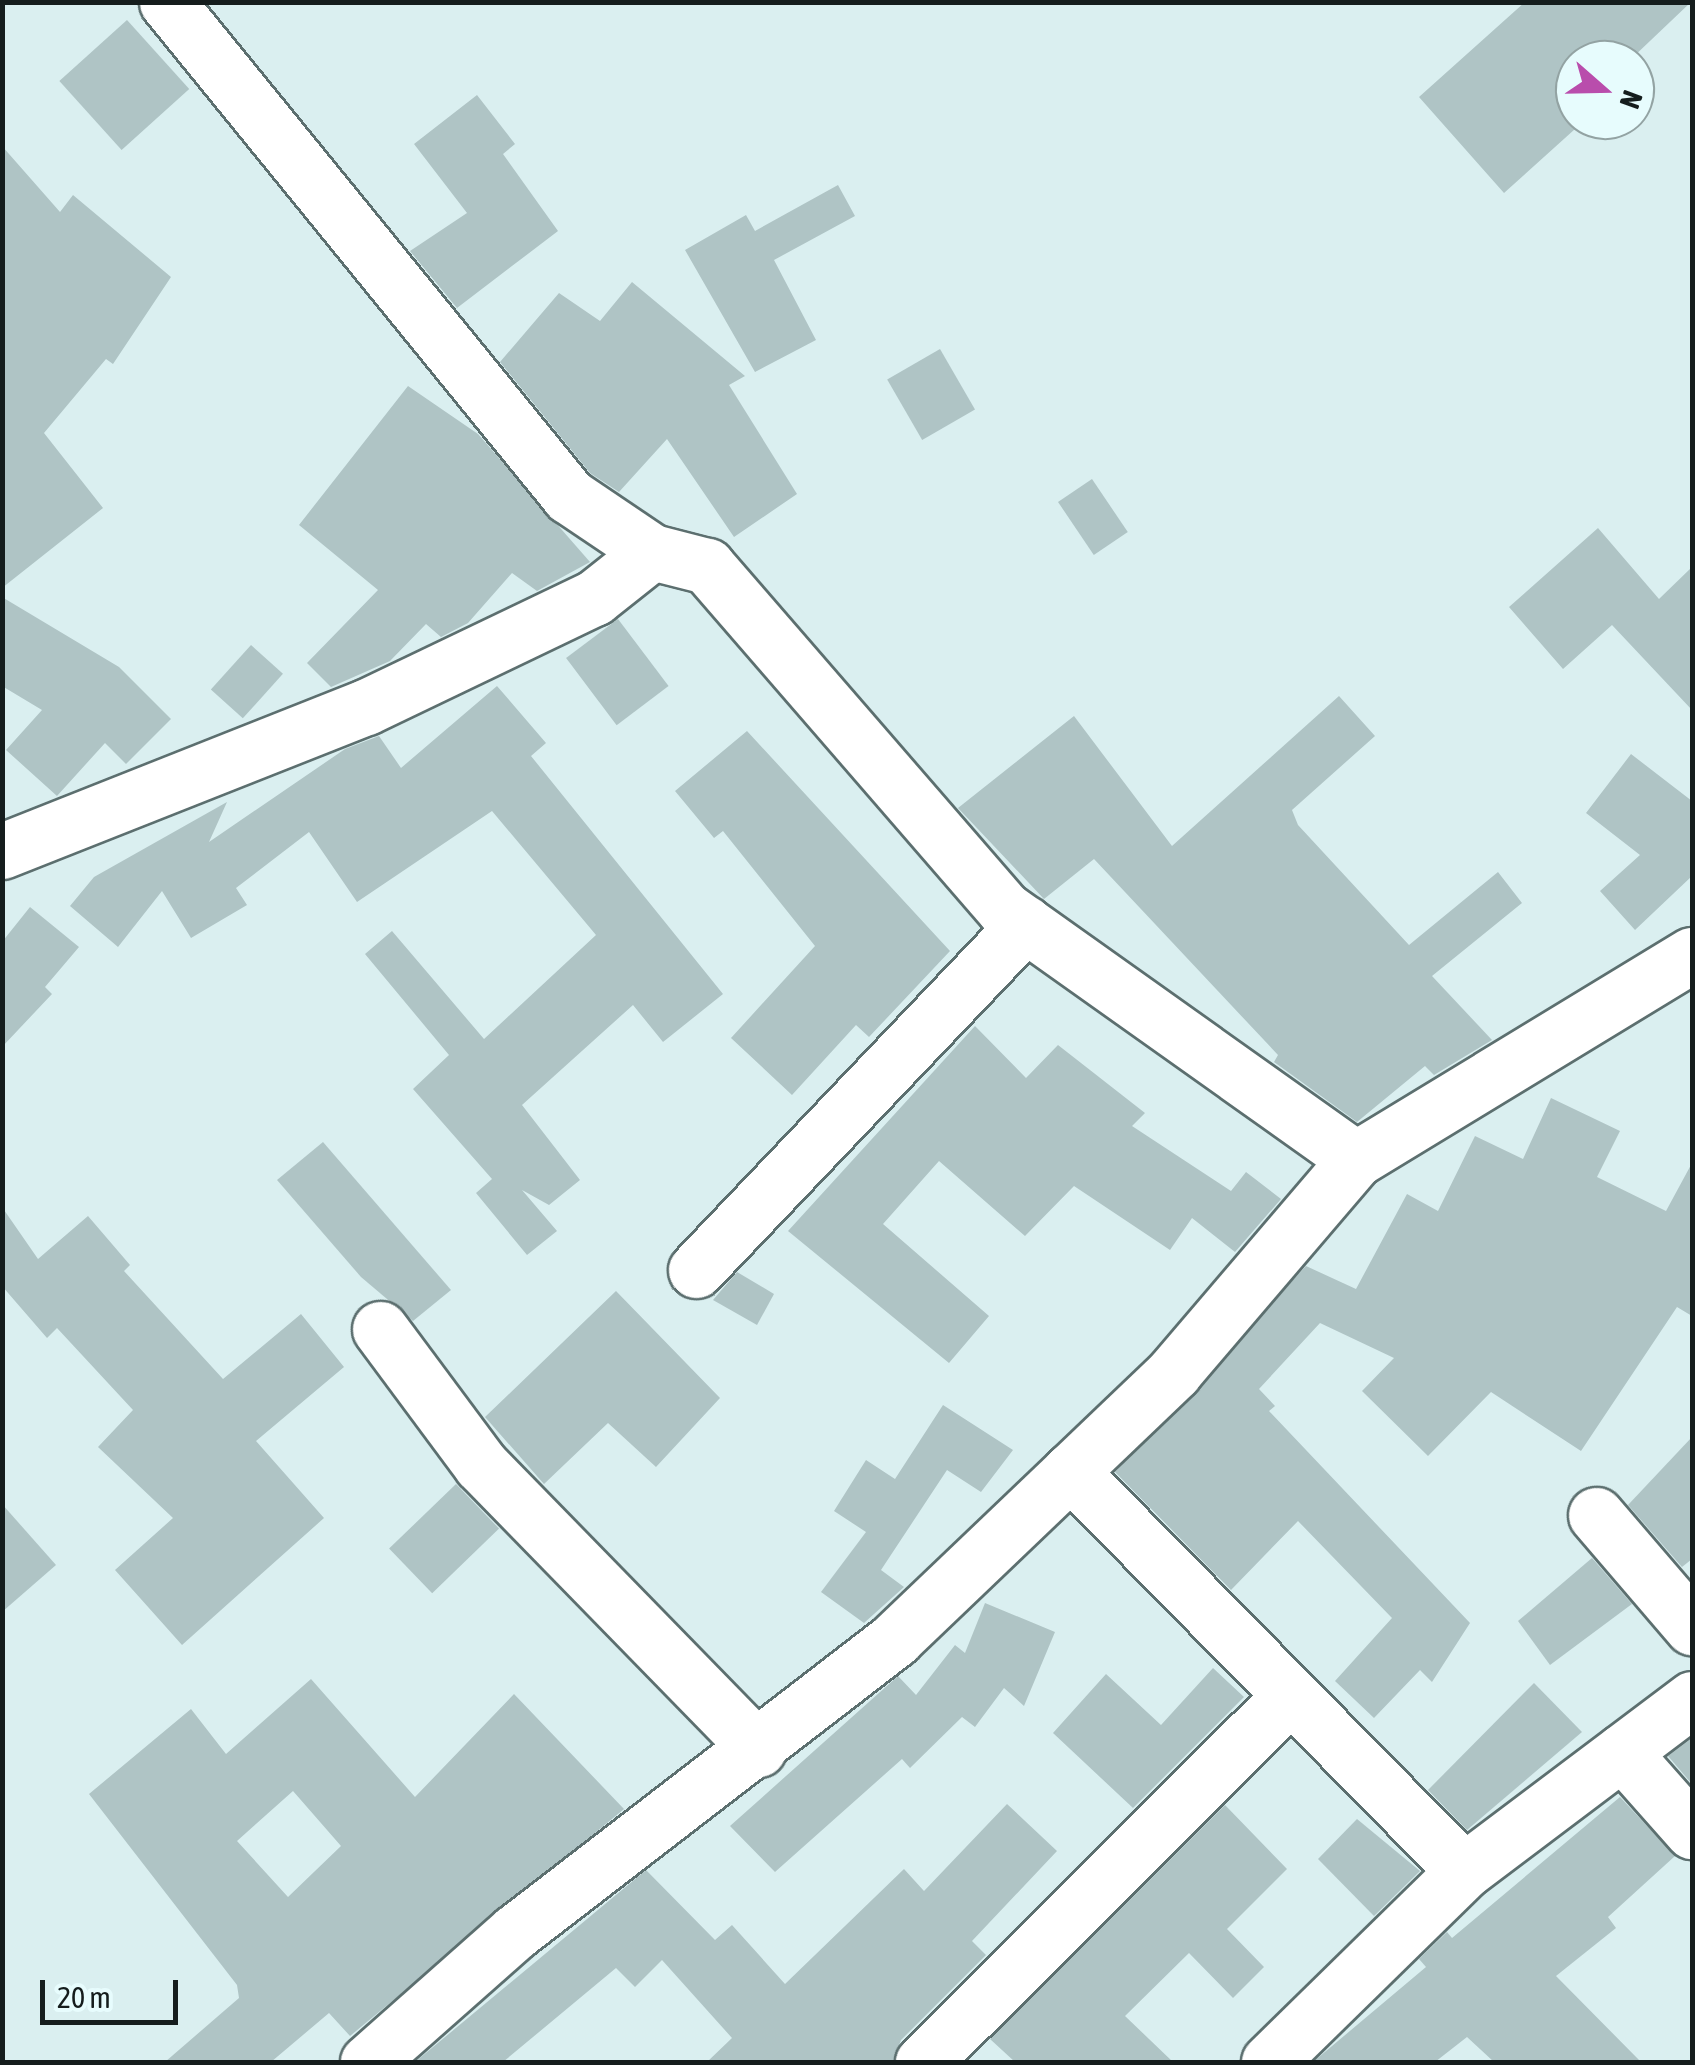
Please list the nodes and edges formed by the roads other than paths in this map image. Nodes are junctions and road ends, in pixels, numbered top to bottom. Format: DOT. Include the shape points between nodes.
graph roads {
  1 [pos="167,2"];
  2 [pos="652,552"];
  3 [pos="2,851"];
  4 [pos="1026,924"];
  5 [pos="1692,956"];
  6 [pos="1356,1159"];
  7 [pos="696,1270"];
  8 [pos="380,1329"];
  9 [pos="1070,1471"];
  10 [pos="1596,1515"];
  11 [pos="1692,1627"];
  12 [pos="1290,1696"];
  13 [pos="1692,1699"];
  14 [pos="758,1749"];
  15 [pos="1622,1752"];
  16 [pos="1692,1831"];
  17 [pos="1464,1872"];
  18 [pos="368,2062"];
  19 [pos="922,2062"];
  20 [pos="1269,2062"];
  1 -- 2 [label="street" via="520,441 569,496"];
  2 -- 3 [label="street" via="594,598 366,707"];
  2 -- 4 [label="street" via="707,566"];
  4 -- 6 [label="street"];
  4 -- 7 [label="street"];
  5 -- 6 [label="street" via="1661,966"];
  6 -- 9 [label="street" via="1174,1372"];
  8 -- 14 [label="street" via="482,1465"];
  9 -- 12 [label="street"];
  9 -- 14 [label="street" via="894,1638"];
  10 -- 11 [label="street"];
  12 -- 17 [label="street"];
  12 -- 19 [label="street"];
  13 -- 15 [label="street"];
  14 -- 18 [label="street" via="516,1932"];
  15 -- 16 [label="street"];
  15 -- 17 [label="street"];
  17 -- 20 [label="street"];
}
